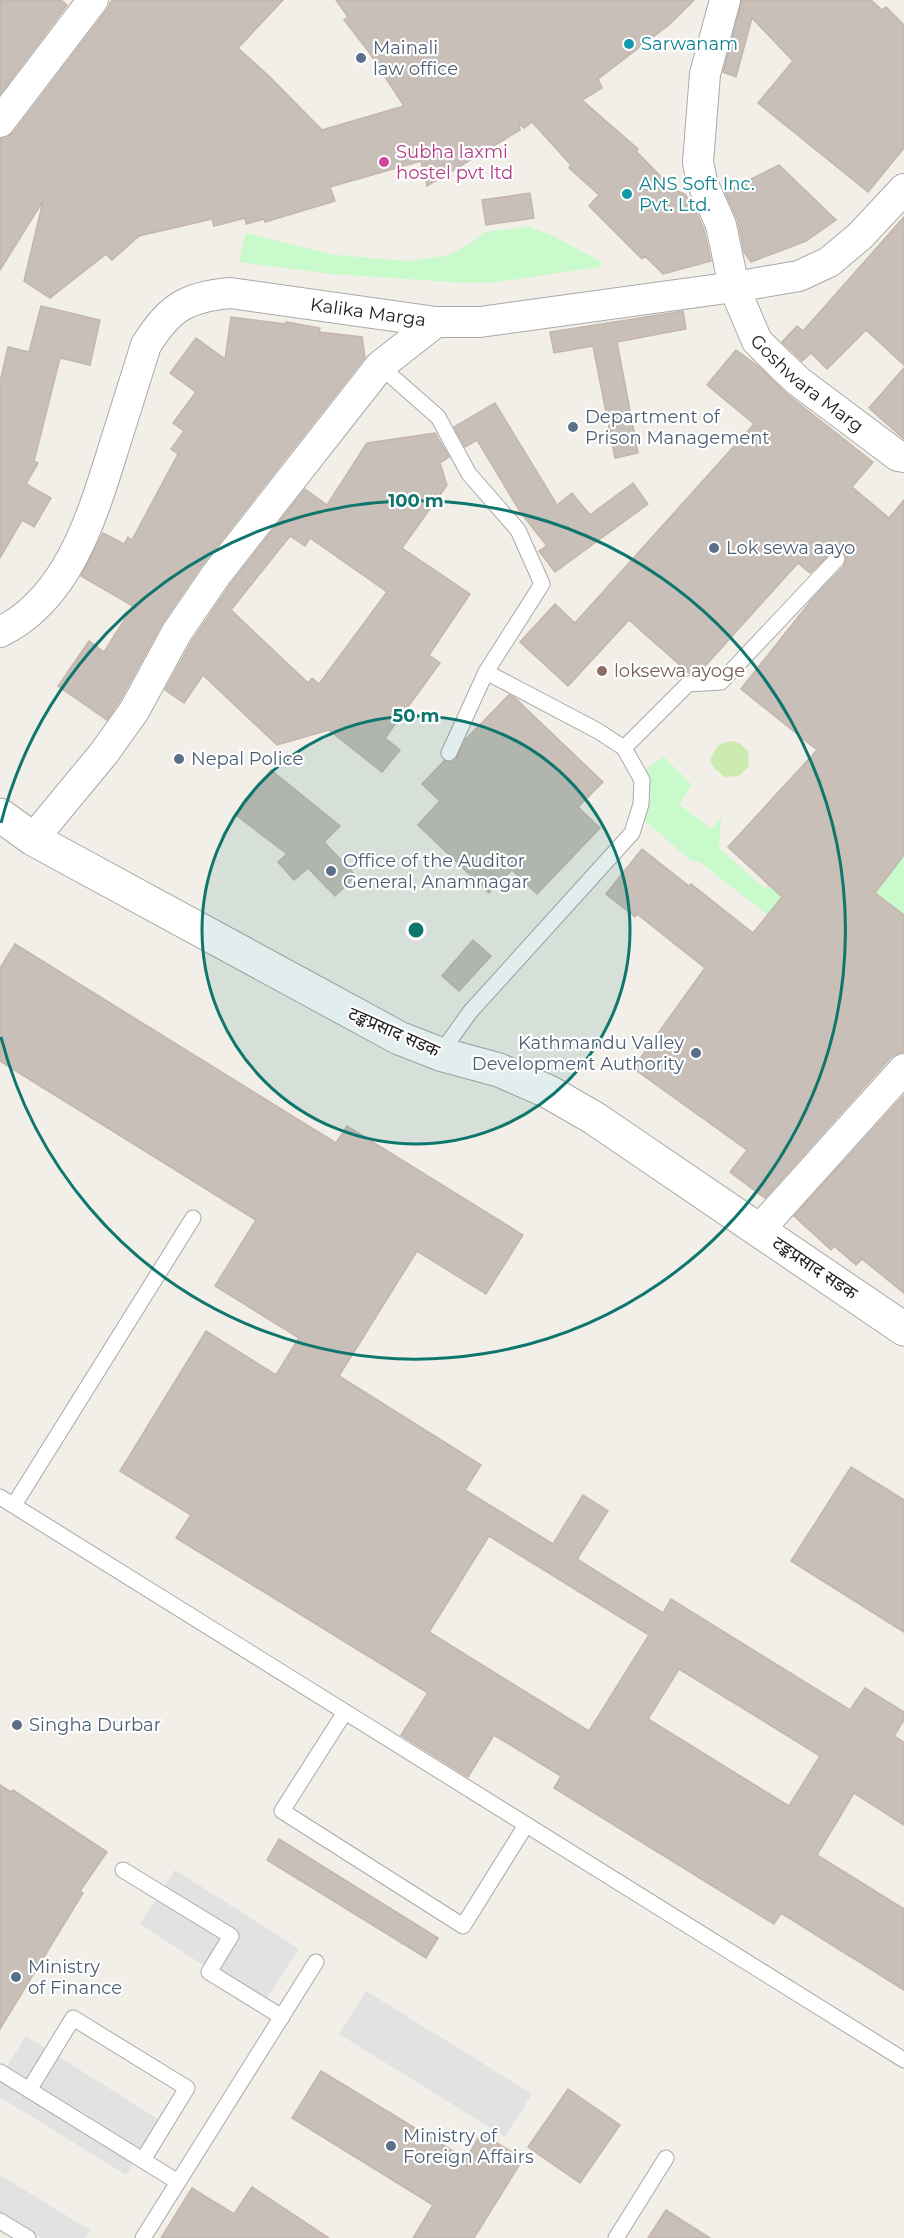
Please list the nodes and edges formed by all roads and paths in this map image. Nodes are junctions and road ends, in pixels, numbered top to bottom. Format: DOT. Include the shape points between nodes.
graph roads {
  1 [pos="93,0"];
  2 [pos="725,0"];
  3 [pos="0,122"];
  4 [pos="904,189"];
  5 [pos="734,287"];
  6 [pos="436,322"];
  7 [pos="380,366"];
  8 [pos="904,458"];
  9 [pos="837,559"];
  10 [pos="2,631"];
  11 [pos="486,672"];
  12 [pos="624,748"];
  13 [pos="449,753"];
  14 [pos="0,815"];
  15 [pos="33,839"];
  16 [pos="440,1054"];
  17 [pos="904,1069"];
  18 [pos="193,1218"];
  19 [pos="759,1230"];
  20 [pos="904,1329"];
  21 [pos="0,1497"];
  22 [pos="14,1505"];
  23 [pos="345,1712"];
  24 [pos="526,1825"];
  25 [pos="123,1870"];
  26 [pos="316,1962"];
  27 [pos="282,2018"];
  28 [pos="904,2060"];
  29 [pos="0,2072"];
  30 [pos="29,2090"];
  31 [pos="666,2158"];
  32 [pos="142,2160"];
  33 [pos="178,2182"];
  34 [pos="0,2221"];
  35 [pos="28,2238"];
  36 [pos="143,2238"];
  37 [pos="616,2238"];
  1 -- 3 [label="street"];
  2 -- 5 [label="street, Goshwara Marg" via="705,74 698,162 702,182 721,225"];
  4 -- 5 [label="street, Kalika Marga" via="829,262 799,276"];
  5 -- 6 [label="street, Kalika Marga" via="480,322"];
  5 -- 8 [label="street, Goshwara Marg" via="757,341 778,363"];
  6 -- 7 [label="street"];
  6 -- 10 [label="street, Kalika Marga" via="230,293 188,301 172,311 146,345 91,521 64,572 33,611"];
  7 -- 11 [label="lane" via="438,417 469,474 518,530 542,584"];
  7 -- 15 [label="street" via="216,575 177,632 134,711"];
  9 -- 12 [label="lane" via="721,682 688,684"];
  11 -- 12 [label="lane"];
  11 -- 13 [label="lane"];
  12 -- 16 [label="lane" via="642,780 641,804 632,834 470,1012"];
  14 -- 15 [label="street, टङ्कप्रसाद सडक"];
  15 -- 16 [label="street, टङ्कप्रसाद सडक" via="343,1010"];
  16 -- 19 [label="street, टङ्कप्रसाद सडक" via="499,1070 549,1092"];
  17 -- 19 [label="street"];
  18 -- 22 [label="lane"];
  19 -- 20 [label="street, टङ्कप्रसाद सडक"];
  21 -- 22 [label="lane"];
  22 -- 23 [label="lane"];
  23 -- 24 [label="lane"];
  23 -- 24 [label="lane" via="282,1811 463,1926"];
  24 -- 28 [label="lane"];
  25 -- 27 [label="lane" via="231,1936 208,1972"];
  26 -- 27 [label="lane"];
  27 -- 33 [label="lane"];
  29 -- 30 [label="lane"];
  30 -- 32 [label="lane"];
  30 -- 32 [label="lane" via="74,2018 159,2070 188,2088"];
  31 -- 37 [label="lane"];
  32 -- 33 [label="lane"];
  33 -- 36 [label="lane"];
  34 -- 35 [label="lane"];
}
